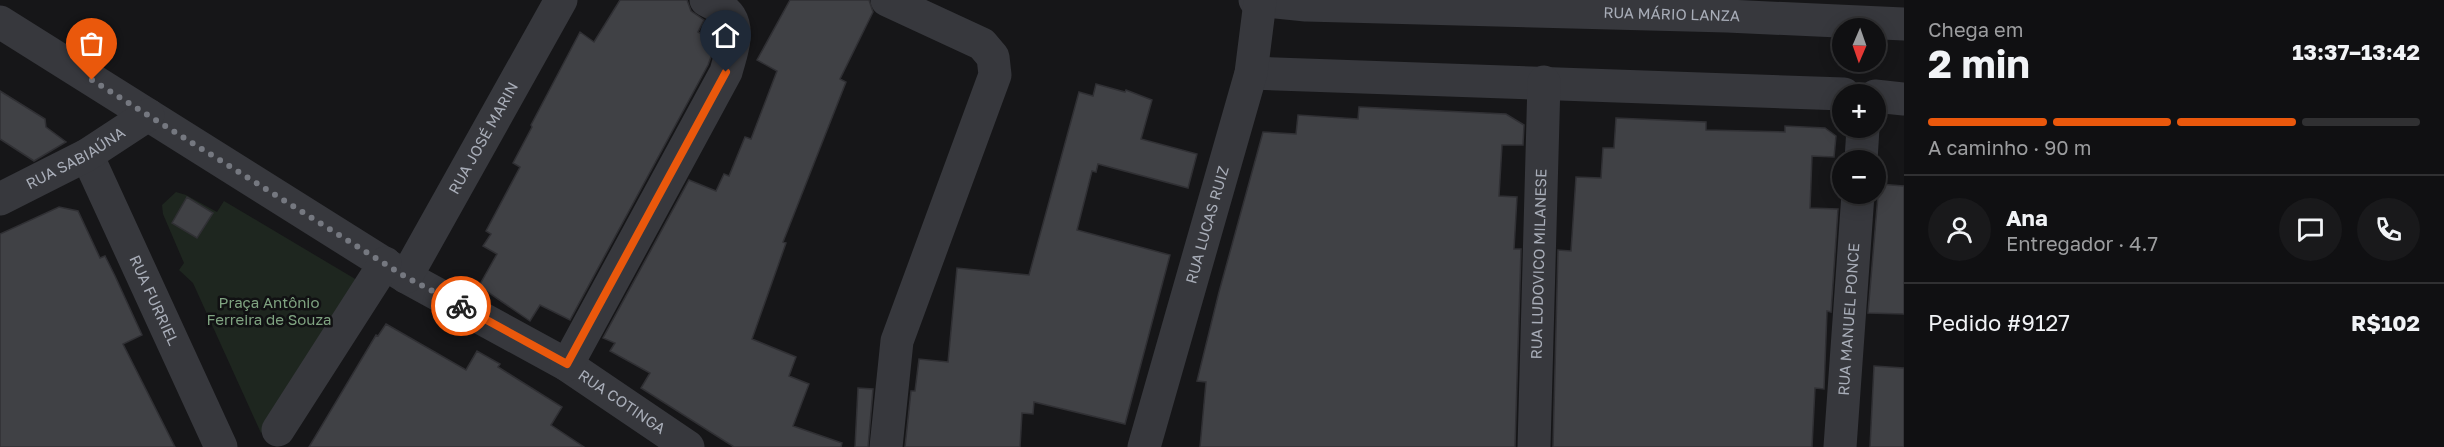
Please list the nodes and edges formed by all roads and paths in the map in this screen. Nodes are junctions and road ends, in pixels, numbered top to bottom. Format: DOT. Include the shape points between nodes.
graph roads {
  1 [pos="13,0"];
  2 [pos="561,0"];
  3 [pos="706,0"];
  4 [pos="887,0"];
  5 [pos="1258,1"];
  6 [pos="1401,3"];
  7 [pos="1729,8"];
  8 [pos="0,22"];
  9 [pos="1904,24"];
  10 [pos="1251,73"];
  11 [pos="1544,82"];
  12 [pos="1832,94"];
  13 [pos="1886,97"];
  14 [pos="1904,99"];
  15 [pos="148,116"];
  16 [pos="87,155"];
  17 [pos="0,199"];
  18 [pos="1857,204"];
  19 [pos="396,270"];
  20 [pos="567,364"];
  21 [pos="278,430"];
  22 [pos="221,447"];
  23 [pos="688,447"];
  24 [pos="886,447"];
  25 [pos="1144,447"];
  26 [pos="1534,447"];
  27 [pos="1840,447"];
  1 -- 8 [label="street"];
  2 -- 19 [label="street, RUA JOSÉ MARIN"];
  3 -- 20 [label="street" via="730,16 733,45 726,72"];
  4 -- 24 [label="street" via="982,44 993,57 994,75 897,341"];
  5 -- 6 [label="street, RUA MÁRIO LANZA" via="1306,5"];
  5 -- 10 [label="street, RUA LUCAS RUIZ"];
  6 -- 7 [label="street, RUA MÁRIO LANZA" via="1626,15"];
  7 -- 9 [label="street, RUA MÁRIO LANZA"];
  8 -- 15 [label="street, RUA COTINGA"];
  10 -- 11 [label="street"];
  10 -- 25 [label="street, RUA LUCAS RUIZ"];
  11 -- 12 [label="street"];
  11 -- 26 [label="street, RUA LUDOVICO MILANESE"];
  13 -- 14 [label="street"];
  15 -- 16 [label="street, RUA SABIAÚNA"];
  15 -- 19 [label="street, RUA COTINGA"];
  16 -- 17 [label="street, RUA SABIAÚNA"];
  16 -- 22 [label="street, RUA FURRIEL"];
  18 -- 27 [label="street, RUA MANUEL PONCE"];
  19 -- 20 [label="street, RUA COTINGA"];
  19 -- 21 [label="street, RUA JOSÉ MARIN"];
  20 -- 23 [label="street, RUA COTINGA"];
}
